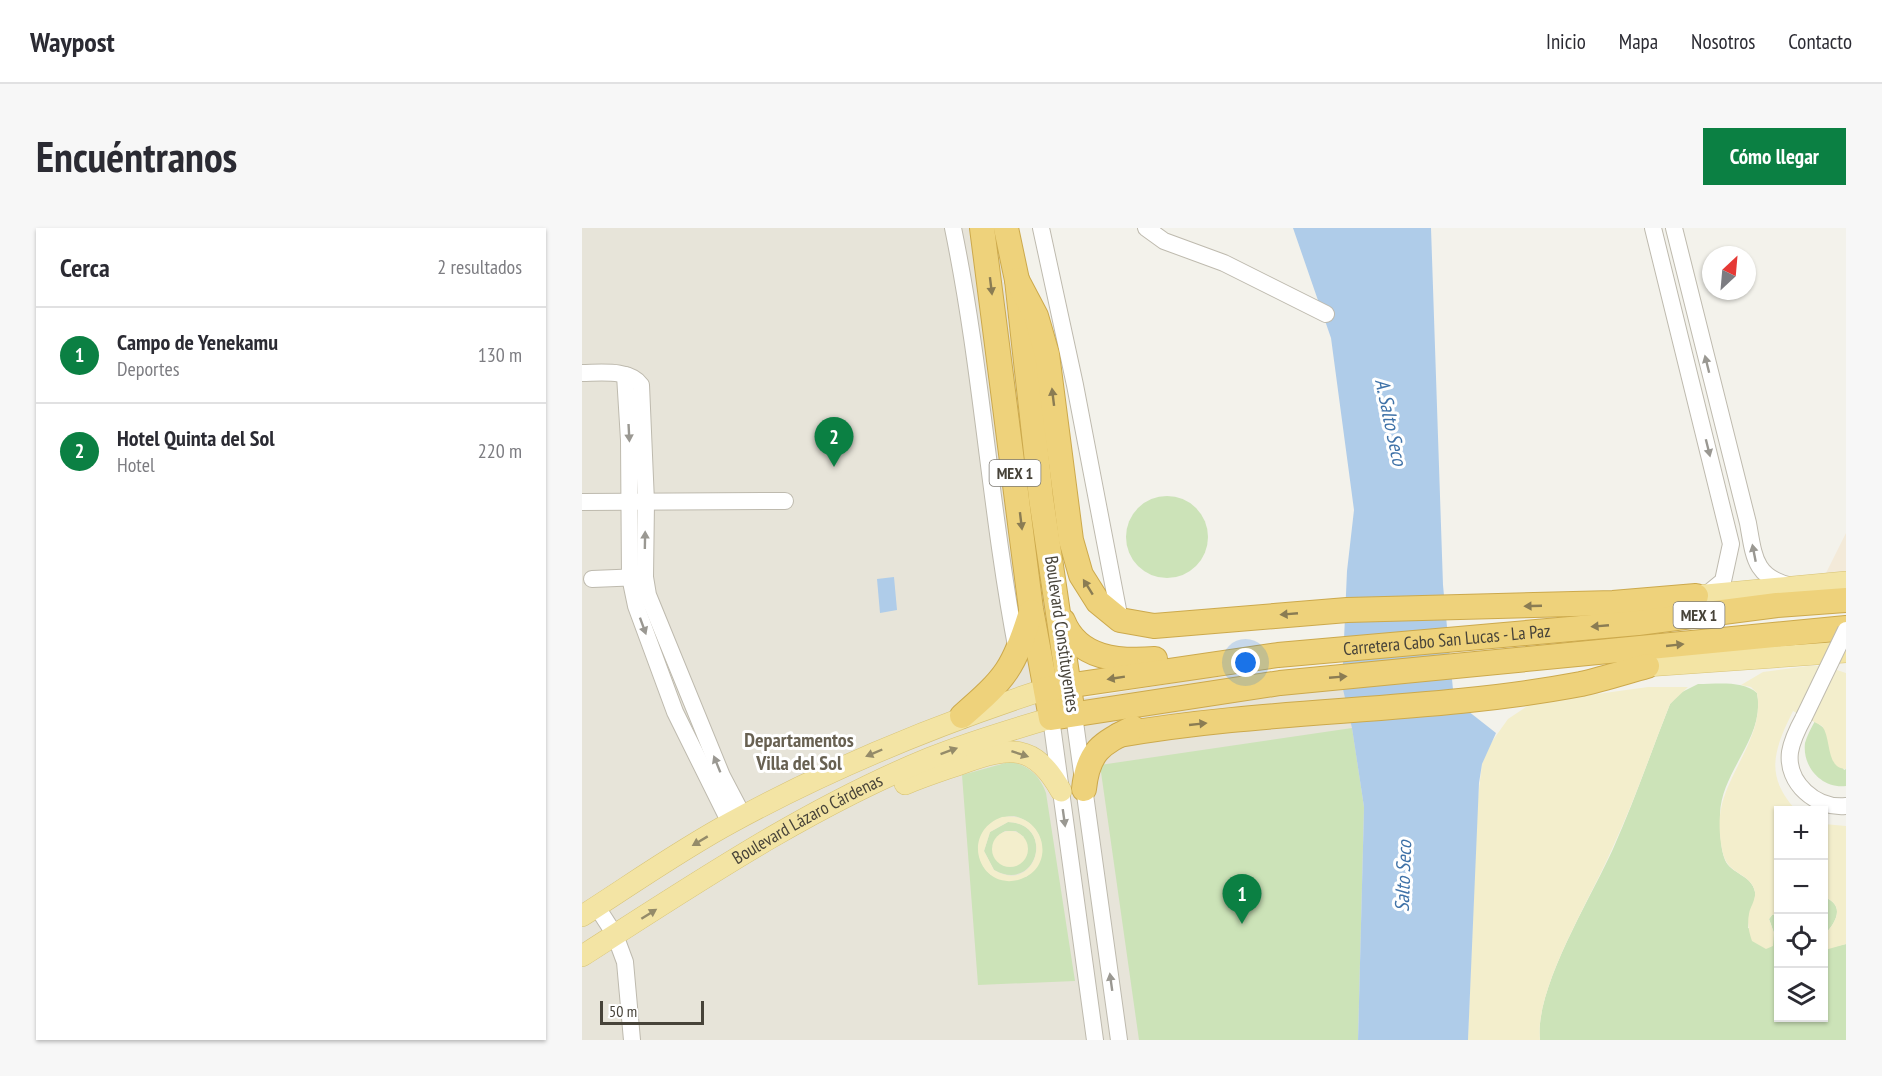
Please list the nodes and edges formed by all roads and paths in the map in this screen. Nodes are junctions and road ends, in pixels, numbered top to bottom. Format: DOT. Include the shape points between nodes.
graph roads {
  1 [pos="953,228"];
  2 [pos="982,228"];
  3 [pos="1006,228"];
  4 [pos="1041,228"];
  5 [pos="1146,228"];
  6 [pos="1653,228"];
  7 [pos="1674,228"];
  8 [pos="1017,280"];
  9 [pos="1687,286"];
  10 [pos="1668,288"];
  11 [pos="1326,314"];
  12 [pos="582,373"];
  13 [pos="785,501"];
  14 [pos="582,502"];
  15 [pos="638,503"];
  16 [pos="1846,572"];
  17 [pos="638,577"];
  18 [pos="592,579"];
  19 [pos="1846,582"];
  20 [pos="1819,585"];
  21 [pos="1796,587"];
  22 [pos="1701,596"];
  23 [pos="1846,600"];
  24 [pos="1059,606"];
  25 [pos="1031,609"];
  26 [pos="1120,620"];
  27 [pos="1638,623"];
  28 [pos="1846,629"];
  29 [pos="1846,652"];
  30 [pos="1017,654"];
  31 [pos="1818,655"];
  32 [pos="1558,657"];
  33 [pos="1251,659"];
  34 [pos="1846,662"];
  35 [pos="1647,666"];
  36 [pos="1057,687"];
  37 [pos="1239,688"];
  38 [pos="962,716"];
  39 [pos="1062,716"];
  40 [pos="1119,735"];
  41 [pos="1072,790"];
  42 [pos="1846,806"];
  43 [pos="736,819"];
  44 [pos="751,851"];
  45 [pos="590,911"];
  46 [pos="615,935"];
  47 [pos="582,956"];
  48 [pos="633,1040"];
  49 [pos="1095,1040"];
  50 [pos="1119,1040"];
  1 -- 30 [label="street" via="1002,575"];
  2 -- 25 [label="highway, Boulevard Constituyentes / MEX 1, one-way"];
  3 -- 8 [label="highway, Boulevard Constituyentes / MEX 1"];
  4 -- 26 [label="street"];
  5 -- 11 [label="street" via="1164,241 1224,263"];
  6 -- 10 [label="street"];
  7 -- 9 [label="street"];
  8 -- 24 [label="highway, Boulevard Constituyentes / MEX 1" via="1041,498"];
  26 -- 8 [label="highway, one-way" via="1098,602 1080,575 1071,540 1047,354 1036,316"];
  9 -- 10 [label="street"];
  21 -- 9 [label="street, one-way" via="1772,579 1756,564"];
  10 -- 22 [label="street, one-way" via="1731,544 1723,581 1716,590"];
  12 -- 15 [label="street" via="633,376 641,385"];
  13 -- 15 [label="street"];
  14 -- 15 [label="street"];
  15 -- 17 [label="street"];
  16 -- 20 [label="main road"];
  17 -- 18 [label="street"];
  17 -- 43 [label="street" via="722,776"];
  19 -- 20 [label="main road"];
  20 -- 21 [label="main road"];
  21 -- 22 [label="main road"];
  22 -- 26 [label="highway, one-way" via="1602,604 1347,609 1155,626"];
  22 -- 27 [label="highway"];
  23 -- 27 [label="highway, Carretera Cabo San Lucas - La Paz / MEX 1"];
  24 -- 33 [label="highway, MEX 1" via="1063,623 1074,640 1093,654 1130,660"];
  24 -- 36 [label="highway, Boulevard Constituyentes / MEX 1"];
  25 -- 30 [label="highway"];
  25 -- 36 [label="highway, Boulevard Constituyentes / MEX 1"];
  27 -- 33 [label="highway, Carretera Cabo San Lucas - La Paz / MEX 1, one-way"];
  32 -- 28 [label="highway, Carretera Cabo San Lucas - La Paz / MEX 1, one-way"];
  28 -- 42 [label="street, bridge" via="1790,753 1793,775 1804,791 1833,807"];
  29 -- 31 [label="main road"];
  30 -- 38 [label="highway" via="996,687"];
  31 -- 34 [label="main road"];
  31 -- 35 [label="main road"];
  32 -- 35 [label="highway"];
  37 -- 32 [label="highway, Carretera Cabo San Lucas - La Paz / MEX 1, one-way"];
  33 -- 36 [label="highway, Carretera Cabo San Lucas - La Paz / MEX 1, one-way"];
  40 -- 35 [label="highway, one-way" via="1581,684"];
  36 -- 38 [label="main road, Boulevard Lázaro Cárdenas"];
  36 -- 39 [label="highway, Boulevard Constituyentes / MEX 1"];
  37 -- 39 [label="highway, Carretera Cabo San Lucas - La Paz / MEX 1"];
  37 -- 40 [label="highway" via="1194,700"];
  38 -- 43 [label="main road, Boulevard Lázaro Cárdenas, one-way" via="845,765"];
  39 -- 41 [label="street, Boulevard Constituyentes"];
  39 -- 41 [label="street, Boulevard Constituyentes"];
  44 -- 39 [label="main road, Boulevard Lázaro Cárdenas, one-way" via="863,789 929,759"];
  40 -- 41 [label="highway" via="1094,753"];
  44 -- 41 [label="main road, one-way" via="879,794 996,752 1010,751 1039,763"];
  41 -- 49 [label="street, Boulevard Constituyentes, one-way"];
  50 -- 41 [label="street, Boulevard Constituyentes, one-way"];
  43 -- 45 [label="main road, Boulevard Lázaro Cárdenas, one-way"];
  46 -- 44 [label="main road, Boulevard Lázaro Cárdenas, one-way"];
  45 -- 46 [label="street"];
  46 -- 47 [label="main road, Boulevard Lázaro Cárdenas"];
  46 -- 48 [label="street" via="626,963"];
}
